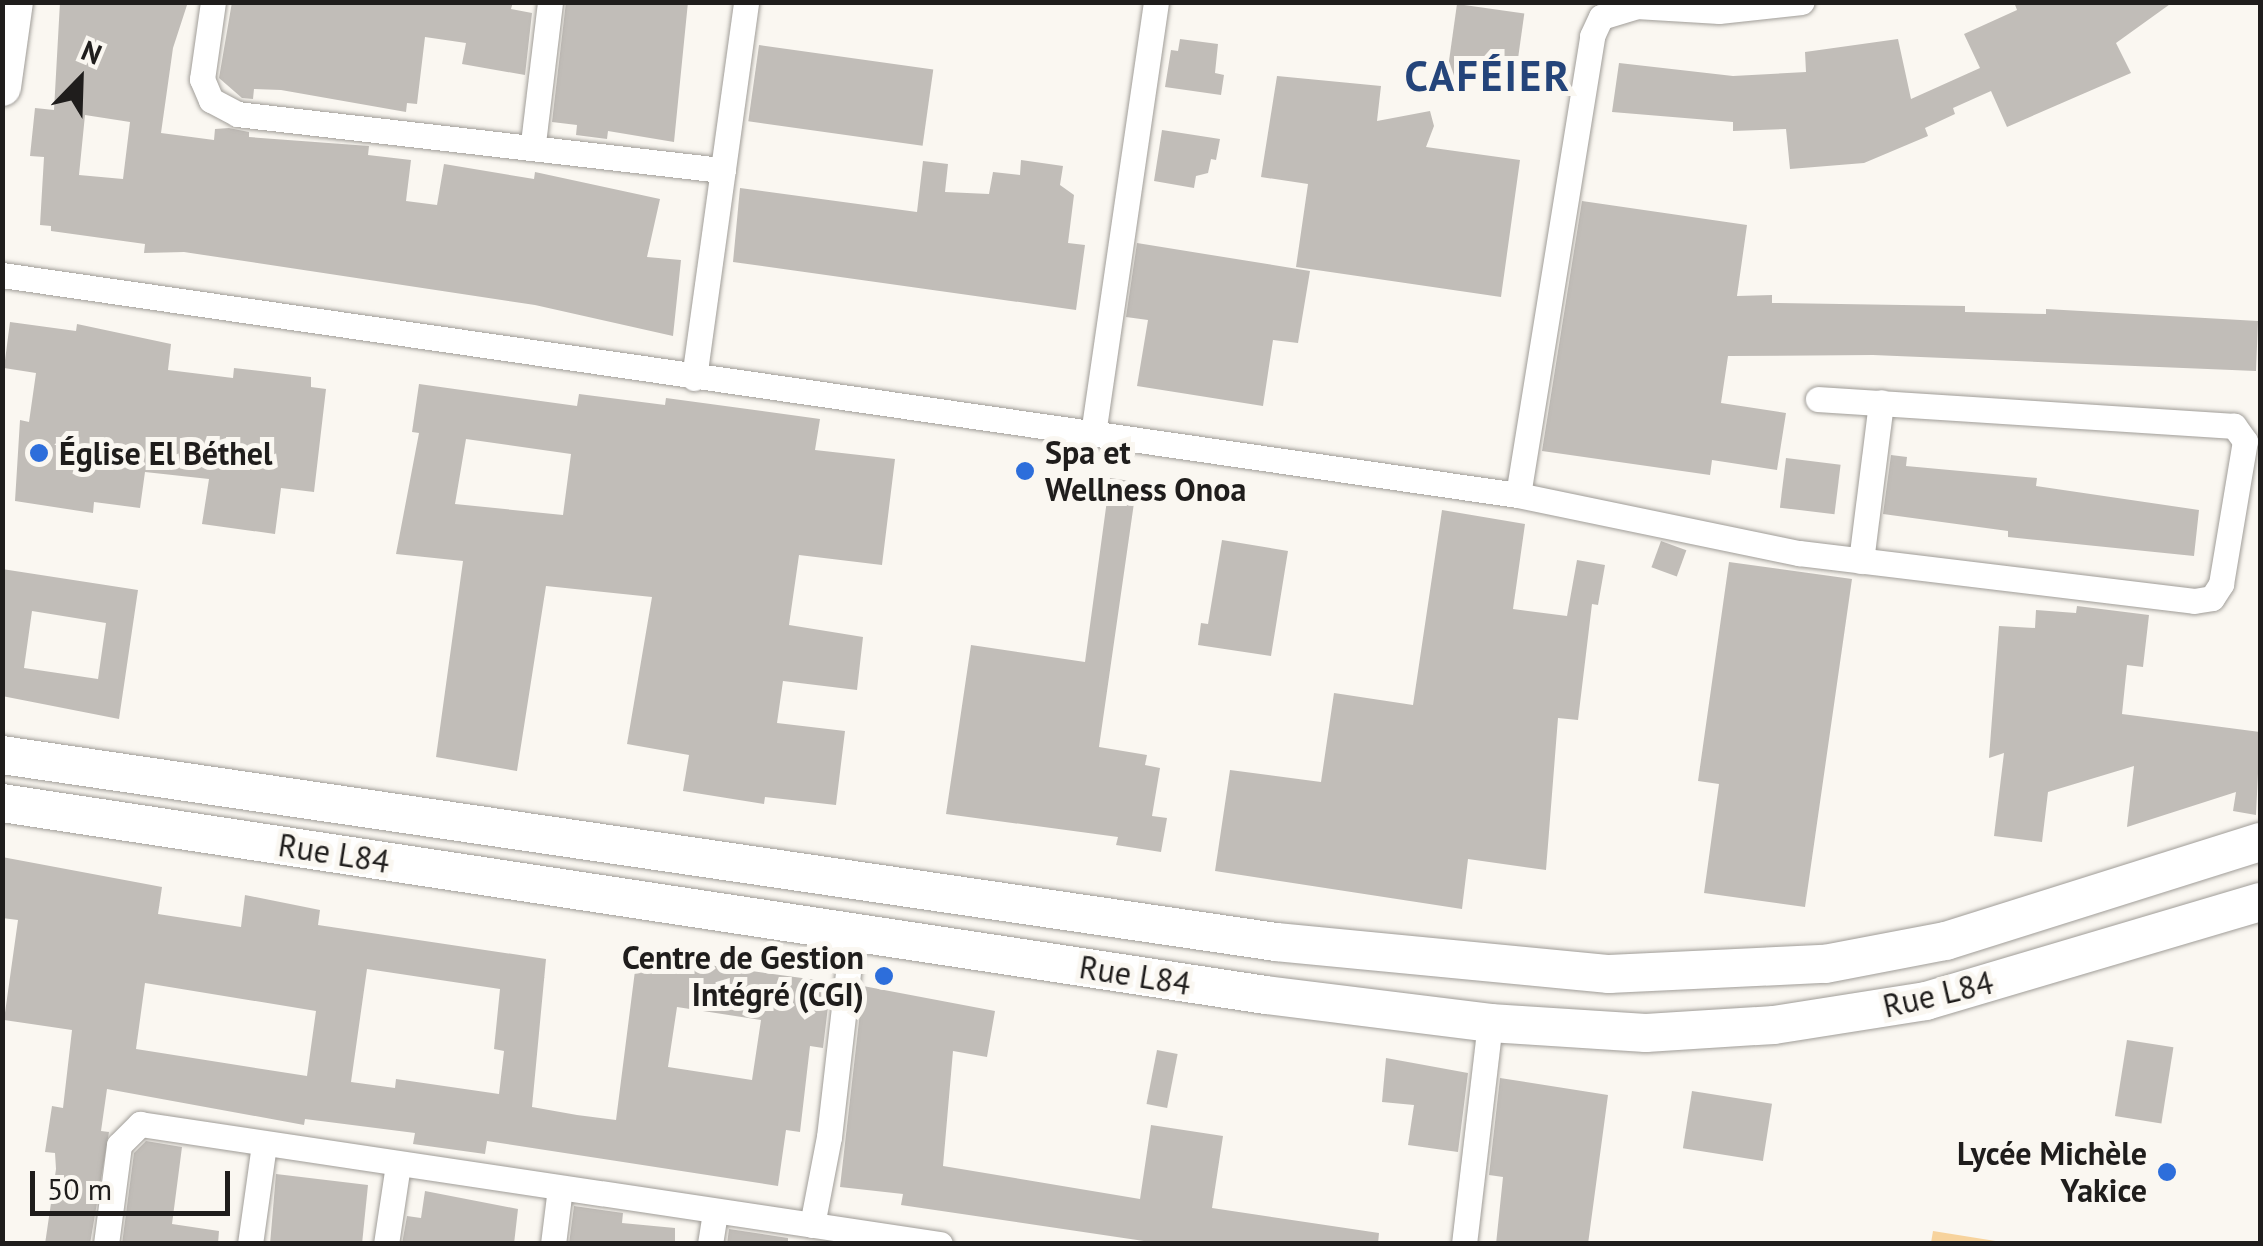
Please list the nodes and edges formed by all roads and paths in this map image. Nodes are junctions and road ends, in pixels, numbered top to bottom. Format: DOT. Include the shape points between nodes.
graph roads {
  1 [pos="14,2"];
  2 [pos="212,2"];
  3 [pos="550,2"];
  4 [pos="746,2"];
  5 [pos="1156,2"];
  6 [pos="1802,2"];
  7 [pos="2,87"];
  8 [pos="533,143"];
  9 [pos="723,170"];
  10 [pos="2,275"];
  11 [pos="694,378"];
  12 [pos="1818,400"];
  13 [pos="1881,402"];
  14 [pos="1093,434"];
  15 [pos="1518,494"];
  16 [pos="1861,561"];
  17 [pos="2,755"];
  18 [pos="2,803"];
  19 [pos="2260,842"];
  20 [pos="2260,902"];
  21 [pos="853,931"];
  22 [pos="1276,942"];
  23 [pos="1266,995"];
  24 [pos="1490,1023"];
  25 [pos="264,1145"];
  26 [pos="398,1165"];
  27 [pos="560,1188"];
  28 [pos="715,1211"];
  29 [pos="812,1225"];
  30 [pos="106,1244"];
  31 [pos="250,1244"];
  32 [pos="386,1244"];
  33 [pos="553,1244"];
  34 [pos="710,1244"];
  35 [pos="940,1244"];
  36 [pos="1464,1244"];
  1 -- 7 [label="main road"];
  2 -- 8 [label="street" via="202,79 211,100 236,114"];
  3 -- 8 [label="street"];
  4 -- 9 [label="street"];
  5 -- 14 [label="street"];
  6 -- 15 [label="street" via="1719,11 1636,6 1601,17 1592,36"];
  8 -- 9 [label="street"];
  9 -- 11 [label="street"];
  10 -- 11 [label="street"];
  11 -- 14 [label="street"];
  12 -- 13 [label="street"];
  13 -- 16 [label="street"];
  13 -- 16 [label="street" via="2220,422 2245,440 2222,584 2212,598"];
  14 -- 15 [label="street"];
  15 -- 16 [label="street"];
  17 -- 22 [label="main road, Rue L84"];
  18 -- 21 [label="main road, Rue L84"];
  19 -- 22 [label="main road, Rue L84" via="1946,941 1826,964 1609,974"];
  20 -- 24 [label="main road, Rue L84" via="1926,1000 1774,1025 1646,1033"];
  21 -- 23 [label="main road, Rue L84"];
  21 -- 29 [label="street"];
  22 -- 23 [label="main road"];
  23 -- 24 [label="main road, Rue L84"];
  24 -- 36 [label="street"];
  25 -- 26 [label="street"];
  25 -- 30 [label="street" via="140,1124 127,1131 119,1145"];
  25 -- 31 [label="street"];
  26 -- 27 [label="street"];
  26 -- 32 [label="street"];
  27 -- 28 [label="street"];
  27 -- 33 [label="street"];
  28 -- 29 [label="street"];
  28 -- 34 [label="street"];
  29 -- 35 [label="street"];
}
